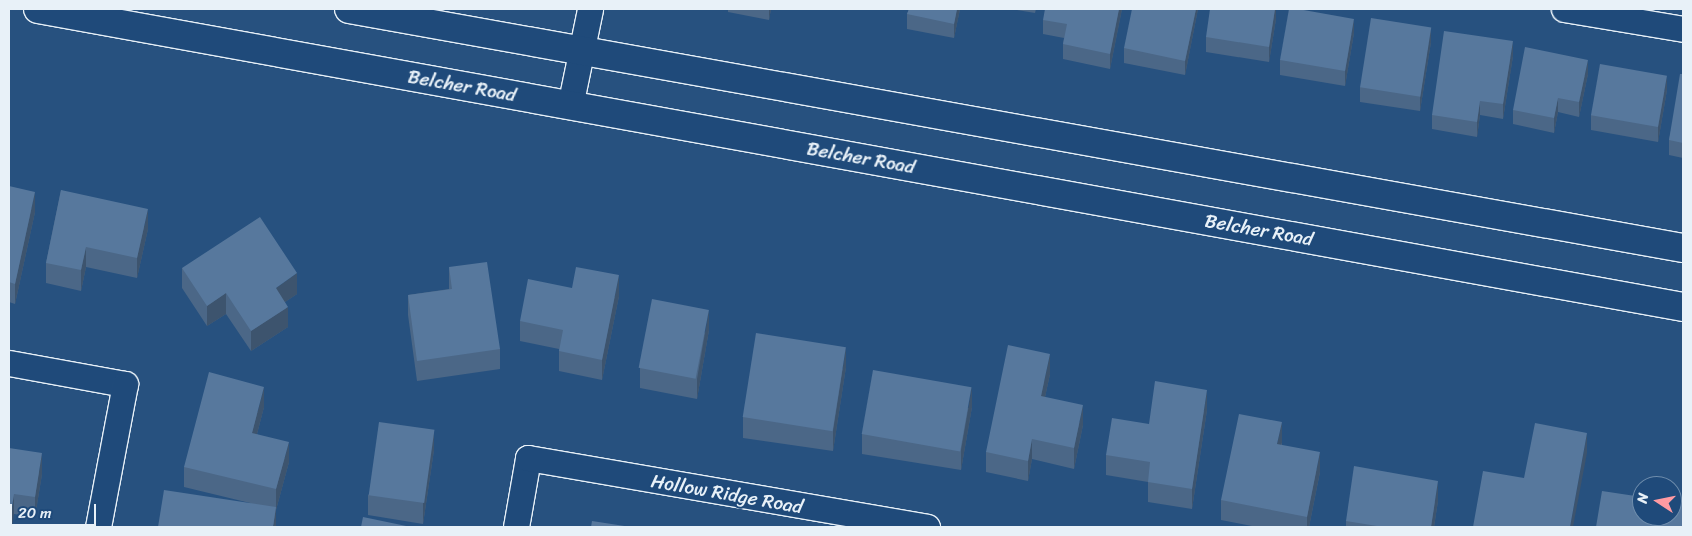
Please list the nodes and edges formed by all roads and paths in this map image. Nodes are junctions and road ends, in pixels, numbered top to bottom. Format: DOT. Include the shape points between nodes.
graph roads {
  1 [pos="38,9"];
  2 [pos="350,9"];
  3 [pos="590,9"];
  4 [pos="1564,9"];
  5 [pos="1683,29"];
  6 [pos="582,51"];
  7 [pos="570,106"];
  8 [pos="1683,248"];
  9 [pos="1683,307"];
  10 [pos="9,363"];
  11 [pos="98,527"];
  12 [pos="516,527"];
  13 [pos="927,527"];
  1 -- 7 [label="main road, Belcher Road"];
  2 -- 6 [label="main road"];
  3 -- 6 [label="street"];
  4 -- 5 [label="street"];
  6 -- 7 [label="street"];
  6 -- 8 [label="main road"];
  7 -- 9 [label="main road, Belcher Road"];
  10 -- 11 [label="street" via="125,384"];
  12 -- 13 [label="street, Hollow Ridge Road" via="528,458"];
}
